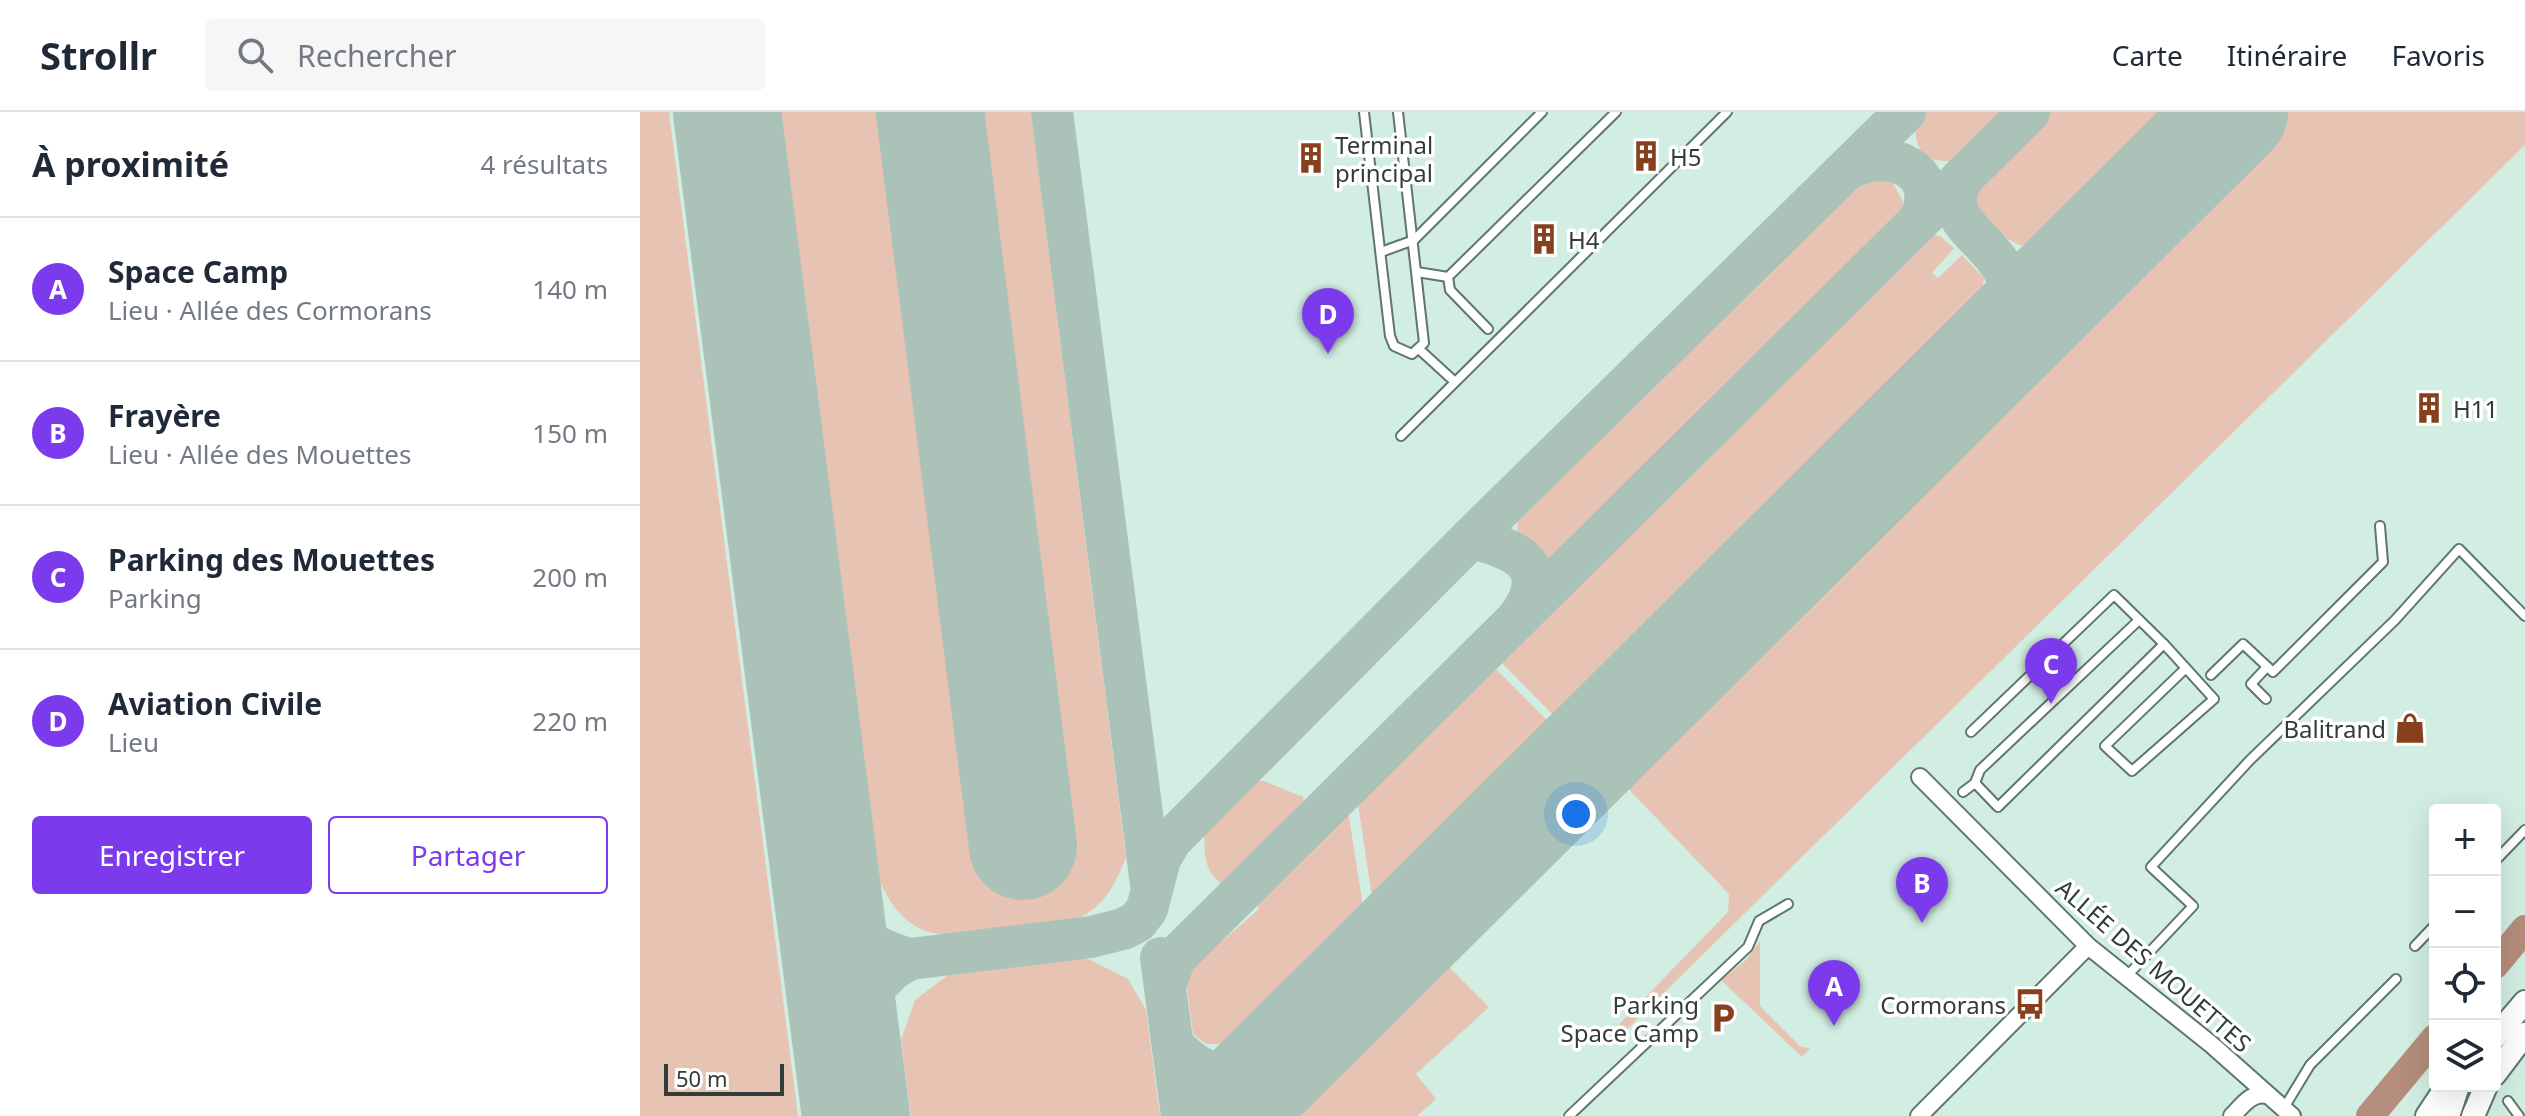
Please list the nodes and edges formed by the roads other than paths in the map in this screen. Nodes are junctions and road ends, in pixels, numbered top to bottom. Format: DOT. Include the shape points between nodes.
graph roads {
  1 [pos="1364,112"];
  2 [pos="1398,112"];
  3 [pos="1542,112"];
  4 [pos="1616,112"];
  5 [pos="1727,112"];
  6 [pos="1414,240"];
  7 [pos="1381,252"];
  8 [pos="1417,272"];
  9 [pos="1448,277"];
  10 [pos="1488,329"];
  11 [pos="1420,350"];
  12 [pos="1455,382"];
  13 [pos="1401,436"];
  14 [pos="2380,526"];
  15 [pos="2525,616"];
  16 [pos="2139,620"];
  17 [pos="2164,644"];
  18 [pos="2267,667"];
  19 [pos="2186,668"];
  20 [pos="2211,675"];
  21 [pos="2266,699"];
  22 [pos="1971,732"];
  23 [pos="1920,777"];
  24 [pos="1975,783"];
  25 [pos="1948,807"];
  26 [pos="2525,830"];
  27 [pos="2501,855"];
  28 [pos="1788,904"];
  29 [pos="2429,931"];
  30 [pos="2088,946"];
  31 [pos="2415,946"];
  32 [pos="2126,977"];
  33 [pos="2396,979"];
  34 [pos="2525,1002"];
  35 [pos="2501,1030"];
  36 [pos="2525,1034"];
  37 [pos="2501,1066"];
  38 [pos="2443,1092"];
  39 [pos="2456,1092"];
  40 [pos="2483,1092"];
  41 [pos="2266,1095"];
  42 [pos="2508,1101"];
  43 [pos="2288,1112"];
  44 [pos="1569,1116"];
  45 [pos="1919,1116"];
  46 [pos="2232,1116"];
  47 [pos="2427,1116"];
  48 [pos="2448,1116"];
  49 [pos="2473,1116"];
  50 [pos="2519,1116"];
  1 -- 7 [label="lane"];
  2 -- 6 [label="lane"];
  3 -- 6 [label="lane"];
  4 -- 9 [label="lane"];
  5 -- 12 [label="lane"];
  6 -- 7 [label="lane"];
  6 -- 8 [label="lane"];
  7 -- 11 [label="lane" via="1394,346 1412,354"];
  8 -- 9 [label="lane"];
  8 -- 11 [label="lane" via="1424,343"];
  9 -- 10 [label="lane" via="1450,290"];
  11 -- 12 [label="lane"];
  12 -- 13 [label="lane"];
  14 -- 18 [label="lane" via="2383,562 2273,672"];
  15 -- 32 [label="lane" via="2459,549 2151,867 2193,906"];
  16 -- 17 [label="lane"];
  16 -- 22 [label="lane" via="2114,595"];
  16 -- 24 [label="lane" via="1980,770"];
  17 -- 19 [label="lane"];
  17 -- 24 [label="lane" via="1998,807"];
  18 -- 20 [label="lane" via="2243,644"];
  18 -- 21 [label="lane" via="2251,684"];
  19 -- 19 [label="lane" via="2214,699 2132,771 2105,746"];
  23 -- 25 [label="street, ALLÉE DES MOUETTES"];
  24 -- 25 [label="lane"];
  25 -- 30 [label="street, ALLÉE DES MOUETTES"];
  26 -- 27 [label="lane"];
  28 -- 44 [label="lane" via="1759,921 1748,947"];
  29 -- 31 [label="lane"];
  30 -- 32 [label="street, ALLÉE DES MOUETTES"];
  30 -- 45 [label="street"];
  32 -- 41 [label="street, ALLÉE DES MOUETTES"];
  33 -- 43 [label="lane" via="2310,1065"];
  34 -- 35 [label="main road"];
  36 -- 37 [label="main road"];
  38 -- 47 [label="main road"];
  39 -- 48 [label="main road"];
  40 -- 49 [label="main road"];
  41 -- 43 [label="street, ALLÉE DES MOUETTES"];
  41 -- 46 [label="street" via="2251,1097"];
  42 -- 50 [label="lane"];
}
